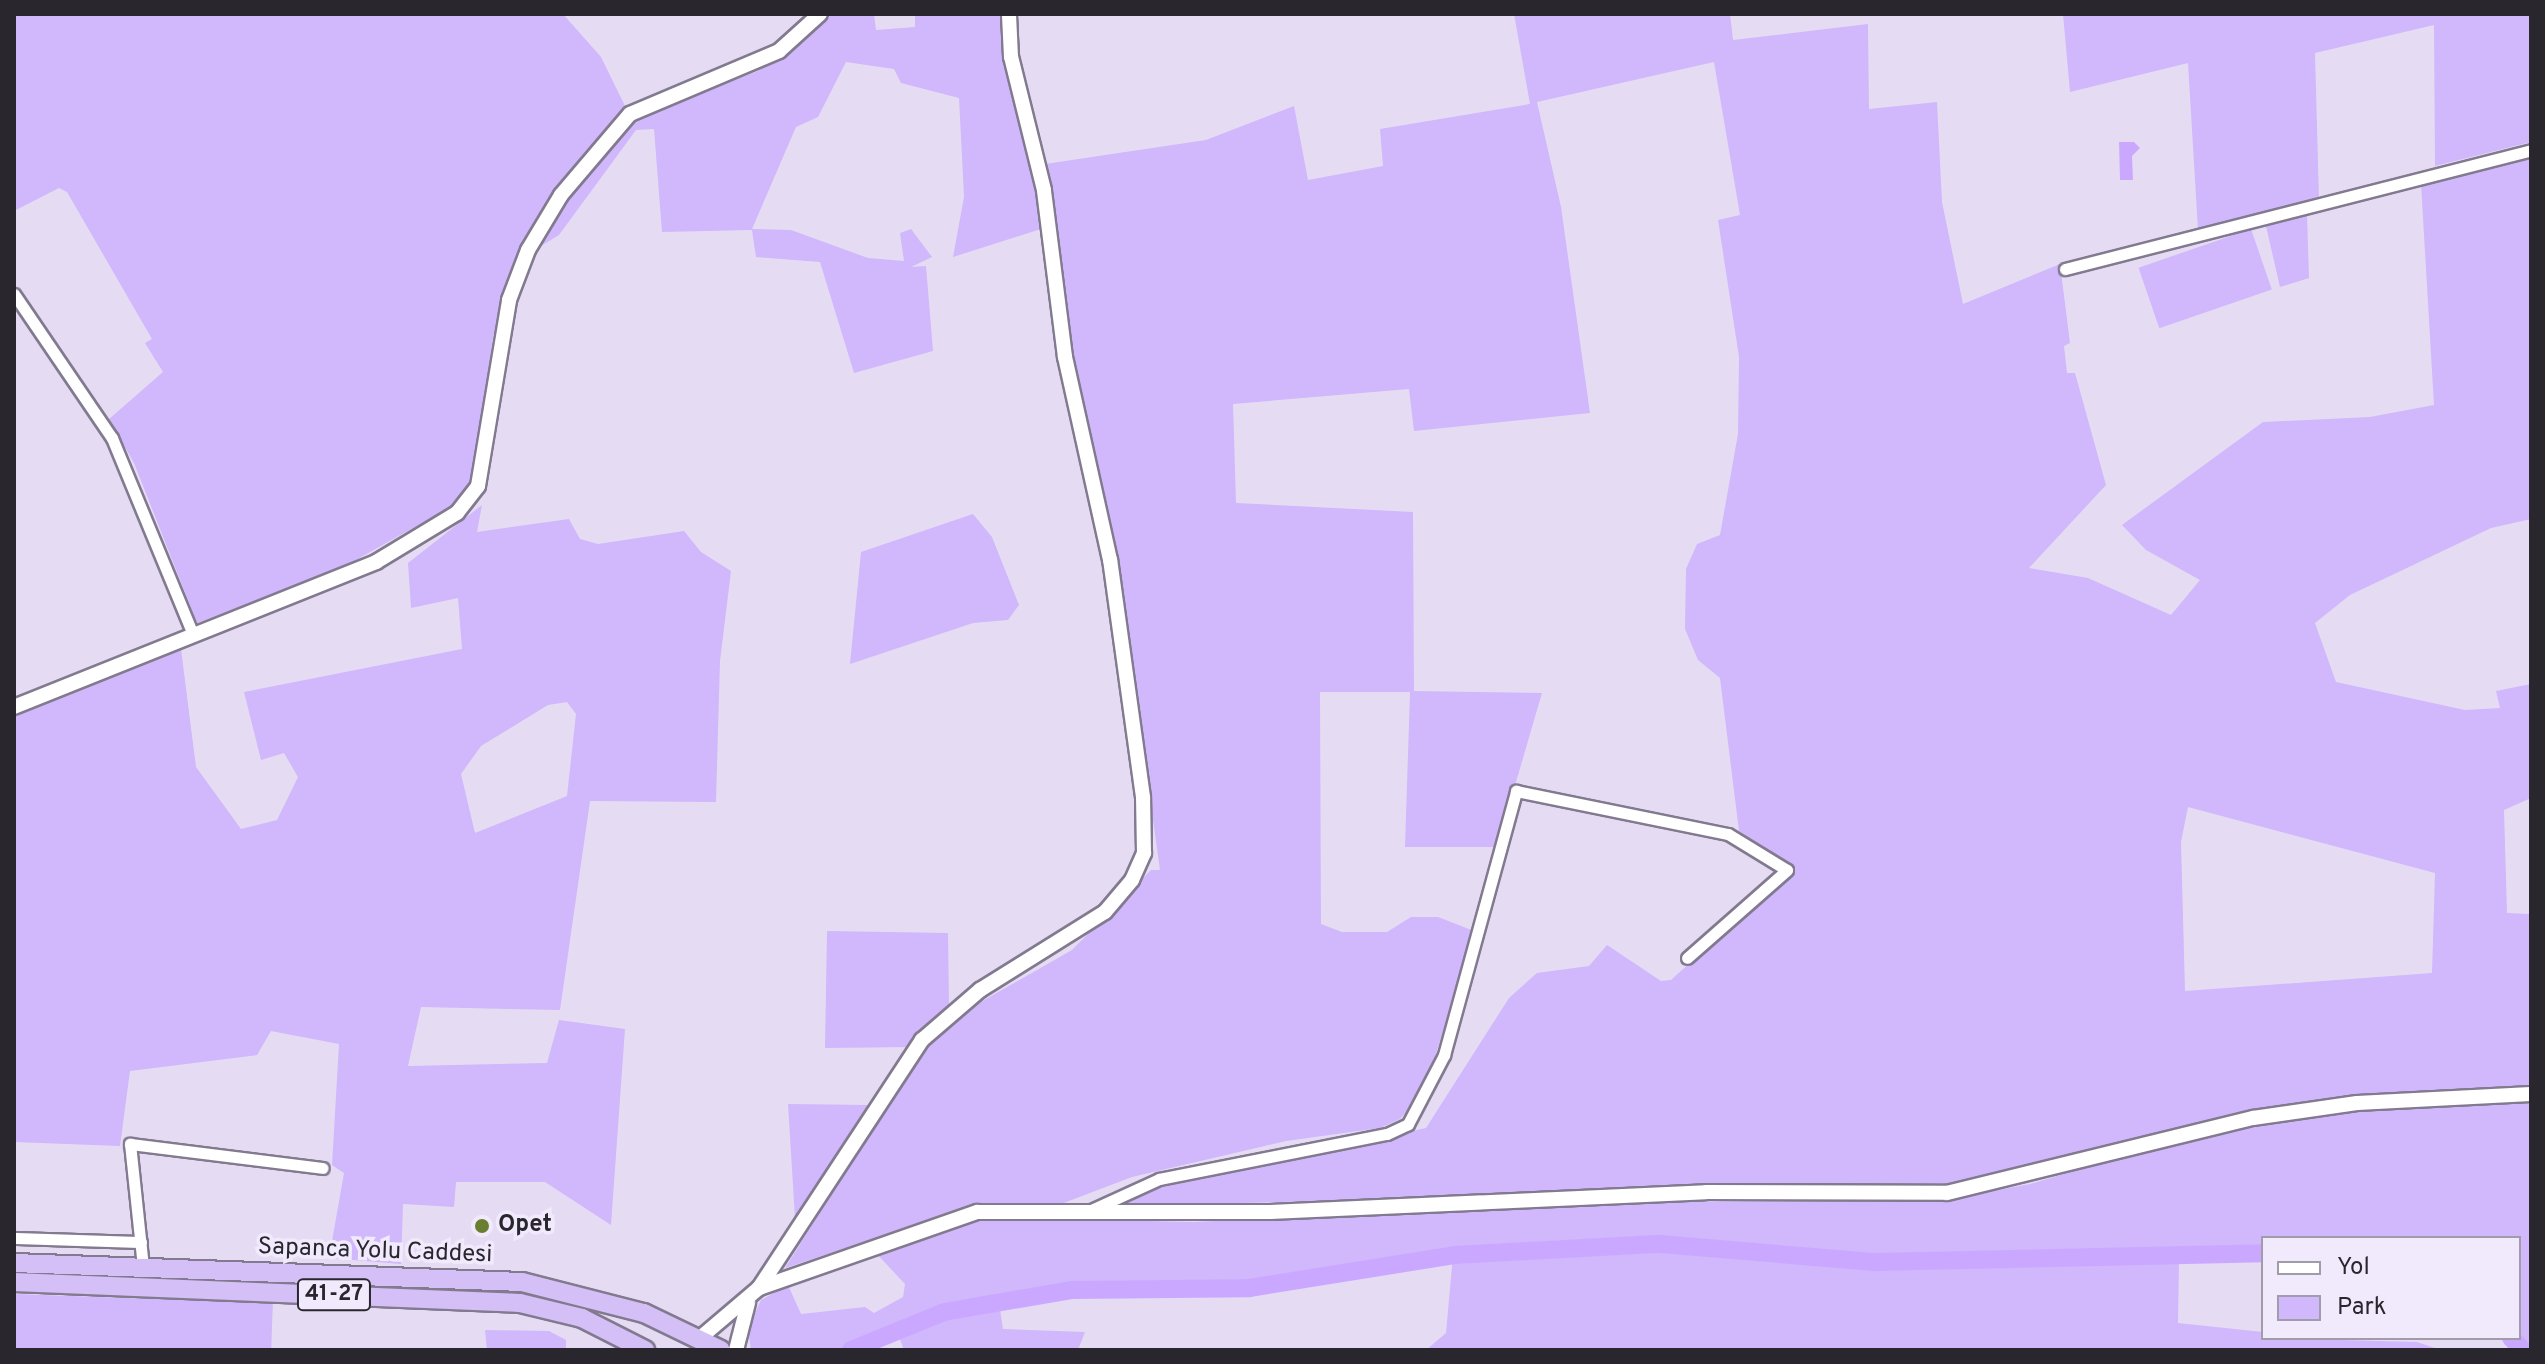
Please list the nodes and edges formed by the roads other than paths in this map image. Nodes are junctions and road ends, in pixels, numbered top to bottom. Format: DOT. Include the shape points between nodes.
graph roads {
  1 [pos="820,14"];
  2 [pos="1009,14"];
  3 [pos="2531,150"];
  4 [pos="2065,269"];
  5 [pos="14,294"];
  6 [pos="192,632"];
  7 [pos="14,707"];
  8 [pos="1687,958"];
  9 [pos="2531,1094"];
  10 [pos="323,1168"];
  11 [pos="1089,1211"];
  12 [pos="14,1238"];
  13 [pos="141,1242"];
  14 [pos="14,1263"];
  15 [pos="143,1267"];
  16 [pos="14,1282"];
  17 [pos="754,1294"];
  18 [pos="694,1344"];
  19 [pos="645,1350"];
  20 [pos="721,1350"];
  21 [pos="736,1350"];
  1 -- 6 [label="street" via="759,61 630,114 561,195 528,250 509,300 478,486 467,504 376,562"];
  2 -- 17 [label="street" via="1011,57 1044,190 1065,357 1110,560 1143,797 1144,853 1132,880 1105,912 980,990 922,1040"];
  3 -- 4 [label="street"];
  5 -- 6 [label="street" via="112,438"];
  6 -- 7 [label="street"];
  8 -- 11 [label="street" via="1787,870 1728,834 1516,791 1444,1055 1408,1124 1387,1134 1145,1183"];
  9 -- 11 [label="street" via="2357,1103 2253,1118 1947,1193 1706,1192 1270,1212"];
  10 -- 13 [label="street" via="130,1144"];
  11 -- 17 [label="street" via="996,1210 957,1217"];
  12 -- 13 [label="street"];
  13 -- 15 [label="street"];
  14 -- 15 [label="highway, Sapanca Yolu Caddesi"];
  15 -- 18 [label="highway, Sapanca Yolu Caddesi" via="522,1282 644,1313"];
  16 -- 19 [label="highway, Sapanca Yolu Caddesi / 41-27" via="520,1303 582,1318"];
  17 -- 18 [label="street"];
  17 -- 21 [label="street"];
  18 -- 20 [label="highway, Sapanca Yolu Caddesi"];
}
